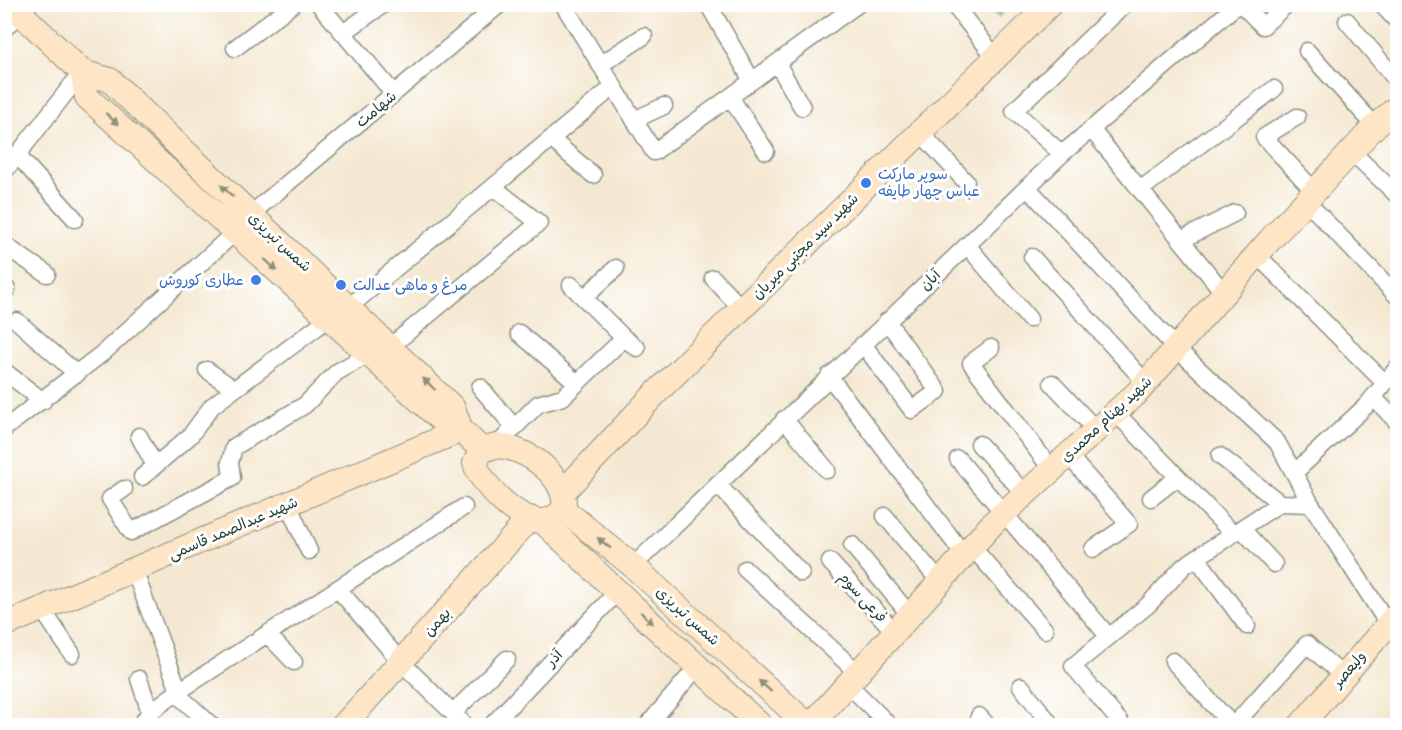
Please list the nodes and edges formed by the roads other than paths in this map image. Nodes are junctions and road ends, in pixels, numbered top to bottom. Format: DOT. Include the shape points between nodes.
graph roads {
  1 [pos="293,4"];
  2 [pos="319,4"];
  3 [pos="384,4"];
  4 [pos="500,4"];
  5 [pos="708,4"];
  6 [pos="858,4"];
  7 [pos="953,4"];
  8 [pos="1050,4"];
  9 [pos="1125,4"];
  10 [pos="1240,4"];
  11 [pos="1287,4"];
  12 [pos="1381,4"];
  13 [pos="568,6"];
  14 [pos="16,13"];
  15 [pos="1347,21"];
  16 [pos="1398,22"];
  17 [pos="343,33"];
  18 [pos="644,36"];
  19 [pos="235,48"];
  20 [pos="1306,51"];
  21 [pos="996,58"];
  22 [pos="777,63"];
  23 [pos="600,65"];
  24 [pos="82,72"];
  25 [pos="752,81"];
  26 [pos="1398,82"];
  27 [pos="613,87"];
  28 [pos="1274,89"];
  29 [pos="394,94"];
  30 [pos="730,97"];
  31 [pos="664,106"];
  32 [pos="802,107"];
  33 [pos="1398,107"];
  34 [pos="1297,117"];
  35 [pos="634,120"];
  36 [pos="1375,126"];
  37 [pos="1091,129"];
  38 [pos="920,132"];
  39 [pos="551,139"];
  40 [pos="766,151"];
  41 [pos="1352,152"];
  42 [pos="1062,154"];
  43 [pos="17,155"];
  44 [pos="4,172"];
  45 [pos="593,175"];
  46 [pos="966,182"];
  47 [pos="493,187"];
  48 [pos="1027,187"];
  49 [pos="1140,190"];
  50 [pos="1398,196"];
  51 [pos="1311,197"];
  52 [pos="1235,213"];
  53 [pos="252,214"];
  54 [pos="75,219"];
  55 [pos="235,232"];
  56 [pos="1181,240"];
  57 [pos="4,245"];
  58 [pos="967,245"];
  59 [pos="1257,255"];
  60 [pos="1032,257"];
  61 [pos="616,268"];
  62 [pos="47,274"];
  63 [pos="713,278"];
  64 [pos="571,285"];
  65 [pos="1224,293"];
  66 [pos="1398,297"];
  67 [pos="584,298"];
  68 [pos="742,309"];
  69 [pos="339,312"];
  70 [pos="1029,319"];
  71 [pos="17,321"];
  72 [pos="887,321"];
  73 [pos="519,333"];
  74 [pos="863,344"];
  75 [pos="991,348"];
  76 [pos="1176,348"];
  77 [pos="380,350"];
  78 [pos="1398,367"];
  79 [pos="207,370"];
  80 [pos="4,371"];
  81 [pos="76,374"];
  82 [pos="829,376"];
  83 [pos="577,383"];
  84 [pos="1052,383"];
  85 [pos="1146,383"];
  86 [pos="1384,383"];
  87 [pos="480,387"];
  88 [pos="234,389"];
  89 [pos="1373,398"];
  90 [pos="43,401"];
  91 [pos="1116,413"];
  92 [pos="784,419"];
  93 [pos="1398,423"];
  94 [pos="514,427"];
  95 [pos="4,429"];
  96 [pos="461,430"];
  97 [pos="1096,430"];
  98 [pos="139,436"];
  99 [pos="979,444"];
  100 [pos="489,448"];
  101 [pos="1220,456"];
  102 [pos="958,459"];
  103 [pos="1060,463"];
  104 [pos="827,470"];
  105 [pos="1294,473"];
  106 [pos="1178,477"];
  107 [pos="717,484"];
  108 [pos="124,489"];
  109 [pos="1025,494"];
  110 [pos="1151,498"];
  111 [pos="564,501"];
  112 [pos="1280,503"];
  113 [pos="288,504"];
  114 [pos="1311,504"];
  115 [pos="464,507"];
  116 [pos="1005,513"];
  117 [pos="885,516"];
  118 [pos="536,520"];
  119 [pos="1238,531"];
  120 [pos="852,545"];
  121 [pos="1093,549"];
  122 [pos="309,551"];
  123 [pos="968,551"];
  124 [pos="1197,558"];
  125 [pos="830,562"];
  126 [pos="1274,564"];
  127 [pos="633,566"];
  128 [pos="745,569"];
  129 [pos="134,570"];
  130 [pos="801,573"];
  131 [pos="940,582"];
  132 [pos="338,589"];
  133 [pos="618,591"];
  134 [pos="42,609"];
  135 [pos="1393,619"];
  136 [pos="903,623"];
  137 [pos="4,625"];
  138 [pos="1247,626"];
  139 [pos="1045,630"];
  140 [pos="267,634"];
  141 [pos="1109,637"];
  142 [pos="72,654"];
  143 [pos="507,659"];
  144 [pos="294,662"];
  145 [pos="401,662"];
  146 [pos="1173,662"];
  147 [pos="698,666"];
  148 [pos="1343,676"];
  149 [pos="853,678"];
  150 [pos="138,679"];
  151 [pos="1021,686"];
  152 [pos="177,692"];
  153 [pos="453,713"];
  154 [pos="145,719"];
  155 [pos="1312,721"];
  156 [pos="212,726"];
  157 [pos="343,726"];
  158 [pos="466,726"];
  159 [pos="491,726"];
  160 [pos="647,726"];
  161 [pos="761,726"];
  162 [pos="810,726"];
  163 [pos="890,726"];
  164 [pos="1052,726"];
  165 [pos="1116,726"];
  166 [pos="1233,726"];
  1 -- 19 [label="street"];
  2 -- 17 [label="street"];
  3 -- 17 [label="street"];
  4 -- 29 [label="street, شهامت"];
  5 -- 25 [label="street"];
  6 -- 22 [label="street"];
  7 -- 21 [label="street"];
  8 -- 21 [label="street, شهید سید مجتبی میریان"];
  9 -- 42 [label="street" via="1014,111"];
  10 -- 11 [label="street" via="1263,26"];
  10 -- 37 [label="street, آبان"];
  12 -- 16 [label="street"];
  13 -- 23 [label="street"];
  14 -- 24 [label="street, شمس تبریزی"];
  15 -- 26 [label="street"];
  17 -- 29 [label="street"];
  18 -- 23 [label="street"];
  20 -- 36 [label="street"];
  21 -- 38 [label="street, شهید سید مجتبی میریان"];
  22 -- 25 [label="street"];
  22 -- 32 [label="street"];
  23 -- 27 [label="street"];
  24 -- 43 [label="street"];
  53 -- 24 [label="street, شمس تبریزی, one-way" via="110,80"];
  24 -- 55 [label="street, شمس تبریزی, one-way" via="87,97"];
  25 -- 30 [label="street"];
  27 -- 35 [label="street"];
  27 -- 39 [label="street"];
  28 -- 49 [label="street"];
  29 -- 53 [label="street, شهامت"];
  30 -- 35 [label="street" via="654,152"];
  30 -- 40 [label="street"];
  31 -- 35 [label="street"];
  33 -- 36 [label="street, شهید بهنام محمدی"];
  34 -- 51 [label="street" via="1264,137"];
  36 -- 41 [label="street, شهید بهنام محمدی"];
  37 -- 42 [label="street, آبان"];
  37 -- 49 [label="street"];
  38 -- 46 [label="street"];
  38 -- 68 [label="street, شهید سید مجتبی میریان"];
  39 -- 45 [label="street"];
  39 -- 47 [label="street"];
  41 -- 50 [label="street"];
  41 -- 51 [label="street, شهید بهنام محمدی"];
  42 -- 48 [label="street, آبان"];
  43 -- 44 [label="street"];
  43 -- 54 [label="street"];
  47 -- 69 [label="street"];
  47 -- 77 [label="street" via="539,223"];
  48 -- 58 [label="street, آبان"];
  48 -- 76 [label="street"];
  49 -- 56 [label="street"];
  51 -- 59 [label="street, شهید بهنام محمدی"];
  51 -- 66 [label="street"];
  52 -- 56 [label="street"];
  53 -- 55 [label="street"];
  53 -- 69 [label="street, شمس تبریزی"];
  55 -- 69 [label="street, شمس تبریزی, one-way"];
  55 -- 81 [label="street"];
  56 -- 65 [label="street"];
  57 -- 62 [label="street"];
  58 -- 70 [label="street"];
  58 -- 72 [label="street, آبان"];
  59 -- 65 [label="street, شهید بهنام محمدی"];
  59 -- 86 [label="street"];
  60 -- 85 [label="street"];
  61 -- 67 [label="street"];
  63 -- 68 [label="street"];
  64 -- 67 [label="street"];
  65 -- 76 [label="street, شهید بهنام محمدی"];
  67 -- 83 [label="street" via="631,343"];
  68 -- 111 [label="street, شهید سید مجتبی میریان" via="654,395"];
  69 -- 77 [label="street, شمس تبریزی"];
  69 -- 88 [label="street"];
  71 -- 81 [label="street"];
  72 -- 74 [label="street, آبان"];
  72 -- 74 [label="street" via="938,391 912,410"];
  73 -- 83 [label="street"];
  74 -- 82 [label="street, آبان"];
  75 -- 103 [label="street" via="971,363"];
  76 -- 85 [label="street, شهید بهنام محمدی"];
  76 -- 105 [label="street" via="1277,442"];
  77 -- 96 [label="street, شمس تبریزی" via="453,408"];
  77 -- 108 [label="street" via="337,372 305,405 234,447 230,462 232,478 131,532 110,499"];
  78 -- 86 [label="street"];
  79 -- 88 [label="street"];
  80 -- 90 [label="street"];
  81 -- 90 [label="street"];
  82 -- 92 [label="street, آبان"];
  82 -- 123 [label="street"];
  83 -- 94 [label="street" via="563,397 537,404"];
  84 -- 97 [label="street"];
  85 -- 91 [label="street, شهید بهنام محمدی"];
  86 -- 89 [label="street"];
  87 -- 94 [label="street"];
  88 -- 98 [label="street" via="212,406 190,436 148,472"];
  89 -- 93 [label="street"];
  89 -- 105 [label="street"];
  90 -- 95 [label="street"];
  91 -- 97 [label="street, شهید بهنام محمدی"];
  91 -- 106 [label="street"];
  92 -- 104 [label="street"];
  92 -- 107 [label="street, آبان"];
  94 -- 100 [label="street"];
  96 -- 100 [label="street, شمس تبریزی"];
  96 -- 113 [label="street, شهید عبدالصمد قاسمی"];
  97 -- 103 [label="street, شهید بهنام محمدی"];
  99 -- 109 [label="street"];
  100 -- 111 [label="street, شمس تبریزی" via="505,446 540,465 559,481"];
  100 -- 118 [label="street, شمس تبریزی" via="475,463 478,474 501,500"];
  101 -- 112 [label="street"];
  102 -- 116 [label="street"];
  103 -- 109 [label="street, شهید بهنام محمدی"];
  103 -- 121 [label="street" via="1129,524"];
  105 -- 114 [label="street"];
  106 -- 110 [label="street"];
  106 -- 119 [label="street"];
  107 -- 127 [label="street, آبان"];
  107 -- 130 [label="street"];
  109 -- 116 [label="street, شهید بهنام محمدی"];
  111 -- 118 [label="street" via="554,518"];
  127 -- 111 [label="street, شمس تبریزی, one-way"];
  112 -- 114 [label="street"];
  112 -- 119 [label="street"];
  113 -- 122 [label="street"];
  113 -- 129 [label="street, شهید عبدالصمد قاسمی"];
  114 -- 135 [label="street"];
  115 -- 132 [label="street"];
  116 -- 123 [label="street, شهید بهنام محمدی"];
  116 -- 141 [label="street"];
  117 -- 131 [label="street"];
  118 -- 133 [label="street, شمس تبریزی"];
  118 -- 145 [label="street, بهمن"];
  119 -- 124 [label="street"];
  119 -- 126 [label="street"];
  120 -- 136 [label="street"];
  123 -- 131 [label="street, شهید بهنام محمدی"];
  123 -- 139 [label="street"];
  124 -- 138 [label="street"];
  124 -- 141 [label="street"];
  125 -- 136 [label="street, فرعی سوم"];
  162 -- 127 [label="street, شمس تبریزی, one-way"];
  128 -- 149 [label="street"];
  129 -- 134 [label="street, شهید عبدالصمد قاسمی"];
  129 -- 152 [label="street"];
  131 -- 136 [label="street, شهید بهنام محمدی"];
  132 -- 140 [label="street"];
  132 -- 145 [label="street"];
  133 -- 147 [label="street, شمس تبریزی, one-way"];
  133 -- 159 [label="street, آذر"];
  134 -- 137 [label="street, شهید عبدالصمد قاسمی"];
  134 -- 142 [label="street"];
  135 -- 148 [label="street, ولیعصر"];
  136 -- 149 [label="street, شهید بهنام محمدی"];
  140 -- 144 [label="street"];
  140 -- 152 [label="street"];
  141 -- 165 [label="street" via="1073,666 1120,723"];
  143 -- 153 [label="street"];
  145 -- 153 [label="street"];
  145 -- 157 [label="street, بهمن"];
  146 -- 166 [label="street"];
  147 -- 160 [label="street"];
  147 -- 161 [label="street, شمس تبریزی"];
  148 -- 155 [label="street, ولیعصر"];
  148 -- 166 [label="street" via="1307,644"];
  149 -- 162 [label="street, شهید بهنام محمدی"];
  149 -- 163 [label="street"];
  150 -- 154 [label="street"];
  151 -- 164 [label="street"];
  152 -- 154 [label="street"];
  152 -- 156 [label="street"];
  153 -- 158 [label="street"];
}
